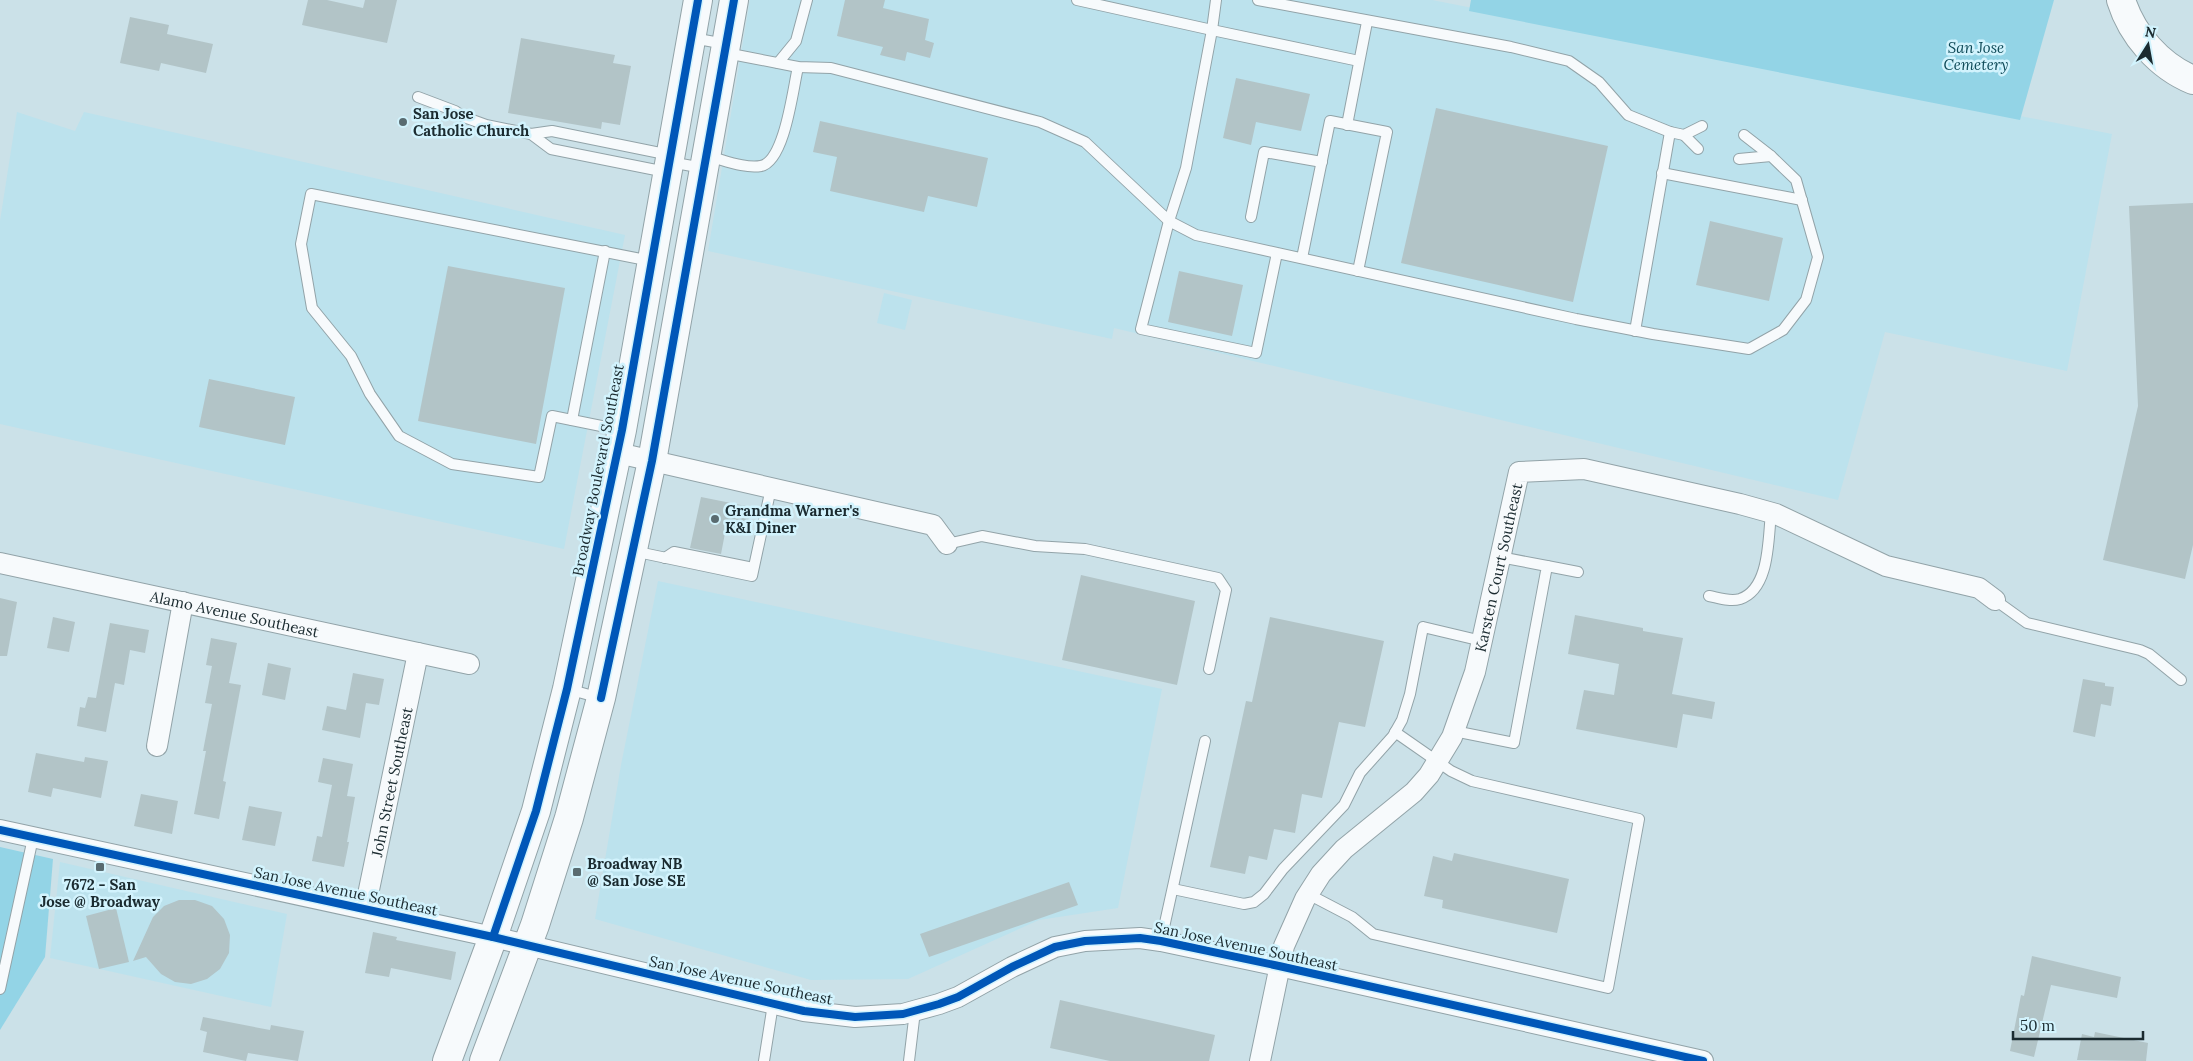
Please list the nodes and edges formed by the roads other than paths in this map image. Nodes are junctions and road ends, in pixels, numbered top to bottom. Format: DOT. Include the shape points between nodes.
graph roads {
  1 [pos="698,0"];
  2 [pos="734,0"];
  3 [pos="807,0"];
  4 [pos="1077,0"];
  5 [pos="1216,0"];
  6 [pos="1258,0"];
  7 [pos="2121,0"];
  8 [pos="2140,0"];
  9 [pos="1367,22"];
  10 [pos="1212,30"];
  11 [pos="692,37"];
  12 [pos="726,48"];
  13 [pos="2193,60"];
  14 [pos="1359,61"];
  15 [pos="778,63"];
  16 [pos="798,67"];
  17 [pos="2193,80"];
  18 [pos="418,97"];
  19 [pos="1347,125"];
  20 [pos="1702,126"];
  21 [pos="1670,132"];
  22 [pos="531,134"];
  23 [pos="1684,135"];
  24 [pos="1744,135"];
  25 [pos="1698,149"];
  26 [pos="1771,156"];
  27 [pos="1739,158"];
  28 [pos="706,162"];
  29 [pos="1322,162"];
  30 [pos="669,163"];
  31 [pos="1662,173"];
  32 [pos="1802,200"];
  33 [pos="1251,217"];
  34 [pos="1169,221"];
  35 [pos="605,251"];
  36 [pos="1277,253"];
  37 [pos="1302,258"];
  38 [pos="652,261"];
  39 [pos="1358,270"];
  40 [pos="1635,331"];
  41 [pos="572,420"];
  42 [pos="620,441"];
  43 [pos="652,461"];
  44 [pos="771,488"];
  45 [pos="1771,513"];
  46 [pos="947,544"];
  47 [pos="632,551"];
  48 [pos="1500,557"];
  49 [pos="0,563"];
  50 [pos="1547,566"];
  51 [pos="1578,572"];
  52 [pos="1709,596"];
  53 [pos="1995,600"];
  54 [pos="183,602"];
  55 [pos="1482,641"];
  56 [pos="418,653"];
  57 [pos="469,664"];
  58 [pos="1209,669"];
  59 [pos="2181,680"];
  60 [pos="567,689"];
  61 [pos="602,698"];
  62 [pos="1454,731"];
  63 [pos="1395,732"];
  64 [pos="1205,741"];
  65 [pos="157,746"];
  66 [pos="1437,762"];
  67 [pos="0,830"];
  68 [pos="33,838"];
  69 [pos="1173,889"];
  70 [pos="1308,894"];
  71 [pos="365,909"];
  72 [pos="493,937"];
  73 [pos="1162,941"];
  74 [pos="528,946"];
  75 [pos="1279,966"];
  76 [pos="0,989"];
  77 [pos="773,1004"];
  78 [pos="915,1011"];
  79 [pos="447,1061"];
  80 [pos="484,1061"];
  81 [pos="764,1061"];
  82 [pos="910,1061"];
  83 [pos="1260,1061"];
  84 [pos="1703,1061"];
  1 -- 11 [label="main road, Broadway Boulevard Southeast"];
  2 -- 12 [label="main road"];
  3 -- 15 [label="lane" via="796,41"];
  4 -- 10 [label="lane"];
  5 -- 10 [label="lane"];
  6 -- 9 [label="lane"];
  7 -- 17 [label="main road" via="2126,16 2139,37 2158,58"];
  8 -- 13 [label="main road" via="2159,35"];
  9 -- 14 [label="lane"];
  9 -- 21 [label="lane" via="1511,47 1569,61 1599,82 1628,115"];
  10 -- 14 [label="lane"];
  10 -- 34 [label="lane" via="1186,168"];
  11 -- 12 [label="lane"];
  11 -- 30 [label="main road, Broadway Boulevard Southeast"];
  12 -- 15 [label="lane"];
  12 -- 28 [label="main road"];
  14 -- 19 [label="lane"];
  15 -- 16 [label="lane"];
  16 -- 28 [label="lane" via="782,141 773,158 760,166"];
  16 -- 34 [label="lane" via="831,68 1040,122 1085,142"];
  18 -- 22 [label="lane" via="480,123"];
  19 -- 29 [label="lane" via="1330,122"];
  19 -- 39 [label="lane" via="1386,132"];
  20 -- 23 [label="lane"];
  21 -- 23 [label="lane"];
  21 -- 31 [label="lane"];
  22 -- 30 [label="lane" via="552,131"];
  22 -- 30 [label="lane" via="551,149"];
  23 -- 25 [label="lane"];
  24 -- 26 [label="lane"];
  26 -- 27 [label="lane"];
  26 -- 32 [label="lane" via="1796,180"];
  28 -- 30 [label="lane"];
  28 -- 43 [label="main road"];
  29 -- 33 [label="lane" via="1264,152"];
  29 -- 37 [label="lane"];
  30 -- 38 [label="main road, Broadway Boulevard Southeast"];
  31 -- 32 [label="lane"];
  31 -- 40 [label="lane"];
  32 -- 40 [label="lane" via="1818,257 1806,300 1783,330 1749,349"];
  34 -- 36 [label="lane" via="1196,235"];
  34 -- 36 [label="lane" via="1141,329 1256,354"];
  35 -- 38 [label="lane"];
  35 -- 41 [label="lane"];
  35 -- 41 [label="lane" via="311,194 302,244 312,308 350,356 370,394 399,436 452,464 539,477 552,416"];
  36 -- 37 [label="lane"];
  37 -- 39 [label="lane"];
  38 -- 42 [label="main road, Broadway Boulevard Southeast"];
  39 -- 40 [label="lane"];
  41 -- 42 [label="lane"];
  42 -- 43 [label="street"];
  42 -- 60 [label="main road, Broadway Boulevard Southeast"];
  43 -- 44 [label="street"];
  43 -- 47 [label="main road"];
  44 -- 46 [label="street" via="933,525"];
  44 -- 47 [label="lane" via="752,576"];
  45 -- 48 [label="street, Karsten Court Southeast" via="1584,470 1519,472"];
  45 -- 52 [label="lane" via="1762,578 1740,599"];
  45 -- 53 [label="street, Karsten Court Southeast" via="1886,566 1979,588"];
  46 -- 58 [label="lane" via="982,536 1035,546 1085,550 1218,578 1226,590"];
  47 -- 61 [label="main road"];
  48 -- 50 [label="lane"];
  48 -- 55 [label="street, Karsten Court Southeast"];
  49 -- 54 [label="street, Alamo Avenue Southeast"];
  50 -- 51 [label="lane"];
  50 -- 62 [label="lane" via="1514,744"];
  53 -- 59 [label="lane" via="2027,623 2140,650"];
  54 -- 56 [label="street, Alamo Avenue Southeast"];
  54 -- 65 [label="street"];
  55 -- 62 [label="street, Karsten Court Southeast" via="1475,672"];
  55 -- 63 [label="lane" via="1422,627 1410,694"];
  56 -- 57 [label="street, Alamo Avenue Southeast"];
  56 -- 71 [label="street, John Street Southeast"];
  60 -- 61 [label="lane"];
  60 -- 72 [label="main road, Broadway Boulevard Southeast" via="536,811"];
  61 -- 74 [label="main road" via="569,818"];
  62 -- 66 [label="street, Karsten Court Southeast"];
  63 -- 66 [label="lane"];
  63 -- 69 [label="lane" via="1360,773 1344,805 1254,902 1244,904"];
  64 -- 69 [label="lane"];
  66 -- 70 [label="street, Karsten Court Southeast" via="1414,792 1344,849"];
  66 -- 70 [label="lane" via="1472,781 1639,819 1608,988 1373,934 1352,917"];
  67 -- 68 [label="street, San Jose Avenue Southeast"];
  68 -- 71 [label="street, San Jose Avenue Southeast"];
  68 -- 76 [label="lane"];
  69 -- 73 [label="lane"];
  70 -- 75 [label="street, Karsten Court Southeast" via="1284,946"];
  71 -- 72 [label="street, San Jose Avenue Southeast"];
  72 -- 74 [label="street, San Jose Avenue Southeast"];
  72 -- 79 [label="main road, Broadway Boulevard Southeast"];
  73 -- 75 [label="street, San Jose Avenue Southeast"];
  73 -- 78 [label="street, San Jose Avenue Southeast" via="1110,939 1055,948 958,997"];
  74 -- 77 [label="street, San Jose Avenue Southeast"];
  74 -- 80 [label="main road"];
  75 -- 83 [label="street, Karsten Court Southeast"];
  75 -- 84 [label="street, San Jose Avenue Southeast"];
  77 -- 78 [label="street, San Jose Avenue Southeast" via="855,1017"];
  77 -- 81 [label="lane"];
  78 -- 82 [label="lane"];
}
